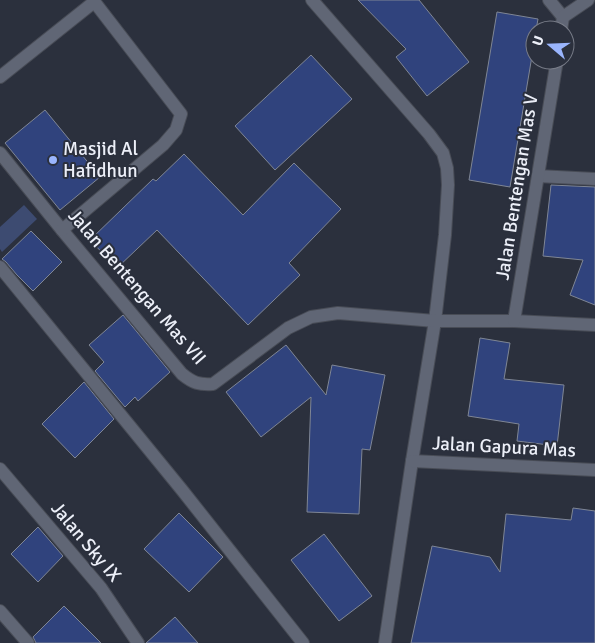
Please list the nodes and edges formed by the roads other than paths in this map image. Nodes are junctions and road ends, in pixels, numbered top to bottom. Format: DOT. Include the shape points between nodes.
graph roads {
  1 [pos="312,0"];
  2 [pos="549,0"];
  3 [pos="588,0"];
  4 [pos="94,1"];
  5 [pos="560,20"];
  6 [pos="566,20"];
  7 [pos="555,70"];
  8 [pos="0,77"];
  9 [pos="0,153"];
  10 [pos="538,176"];
  11 [pos="595,179"];
  12 [pos="62,230"];
  13 [pos="0,267"];
  14 [pos="435,321"];
  15 [pos="514,321"];
  16 [pos="595,325"];
  17 [pos="412,461"];
  18 [pos="0,469"];
  19 [pos="595,470"];
  20 [pos="0,611"];
  21 [pos="28,643"];
  22 [pos="138,643"];
  23 [pos="303,643"];
  24 [pos="385,643"];
  1 -- 14 [label="street" via="443,153 448,185"];
  2 -- 5 [label="street"];
  3 -- 6 [label="street"];
  4 -- 8 [label="street"];
  4 -- 12 [label="street" via="181,114 176,130 162,145"];
  7 -- 10 [label="street, Jalan Bentengan Mas V"];
  9 -- 12 [label="street, Jalan Bentengan Mas VII"];
  10 -- 11 [label="street"];
  10 -- 15 [label="street, Jalan Bentengan Mas V"];
  12 -- 14 [label="street, Jalan Bentengan Mas VII" via="182,374 202,384 213,384 288,328 311,317 338,313"];
  13 -- 23 [label="street"];
  14 -- 15 [label="street, Jalan Bentengan Mas VII"];
  14 -- 17 [label="street"];
  15 -- 16 [label="street, Jalan Bentengan Mas VII"];
  17 -- 19 [label="street, Jalan Gapura Mas"];
  17 -- 24 [label="street"];
  18 -- 22 [label="street, Jalan Sky IX" via="101,588"];
  20 -- 21 [label="street"];
}
